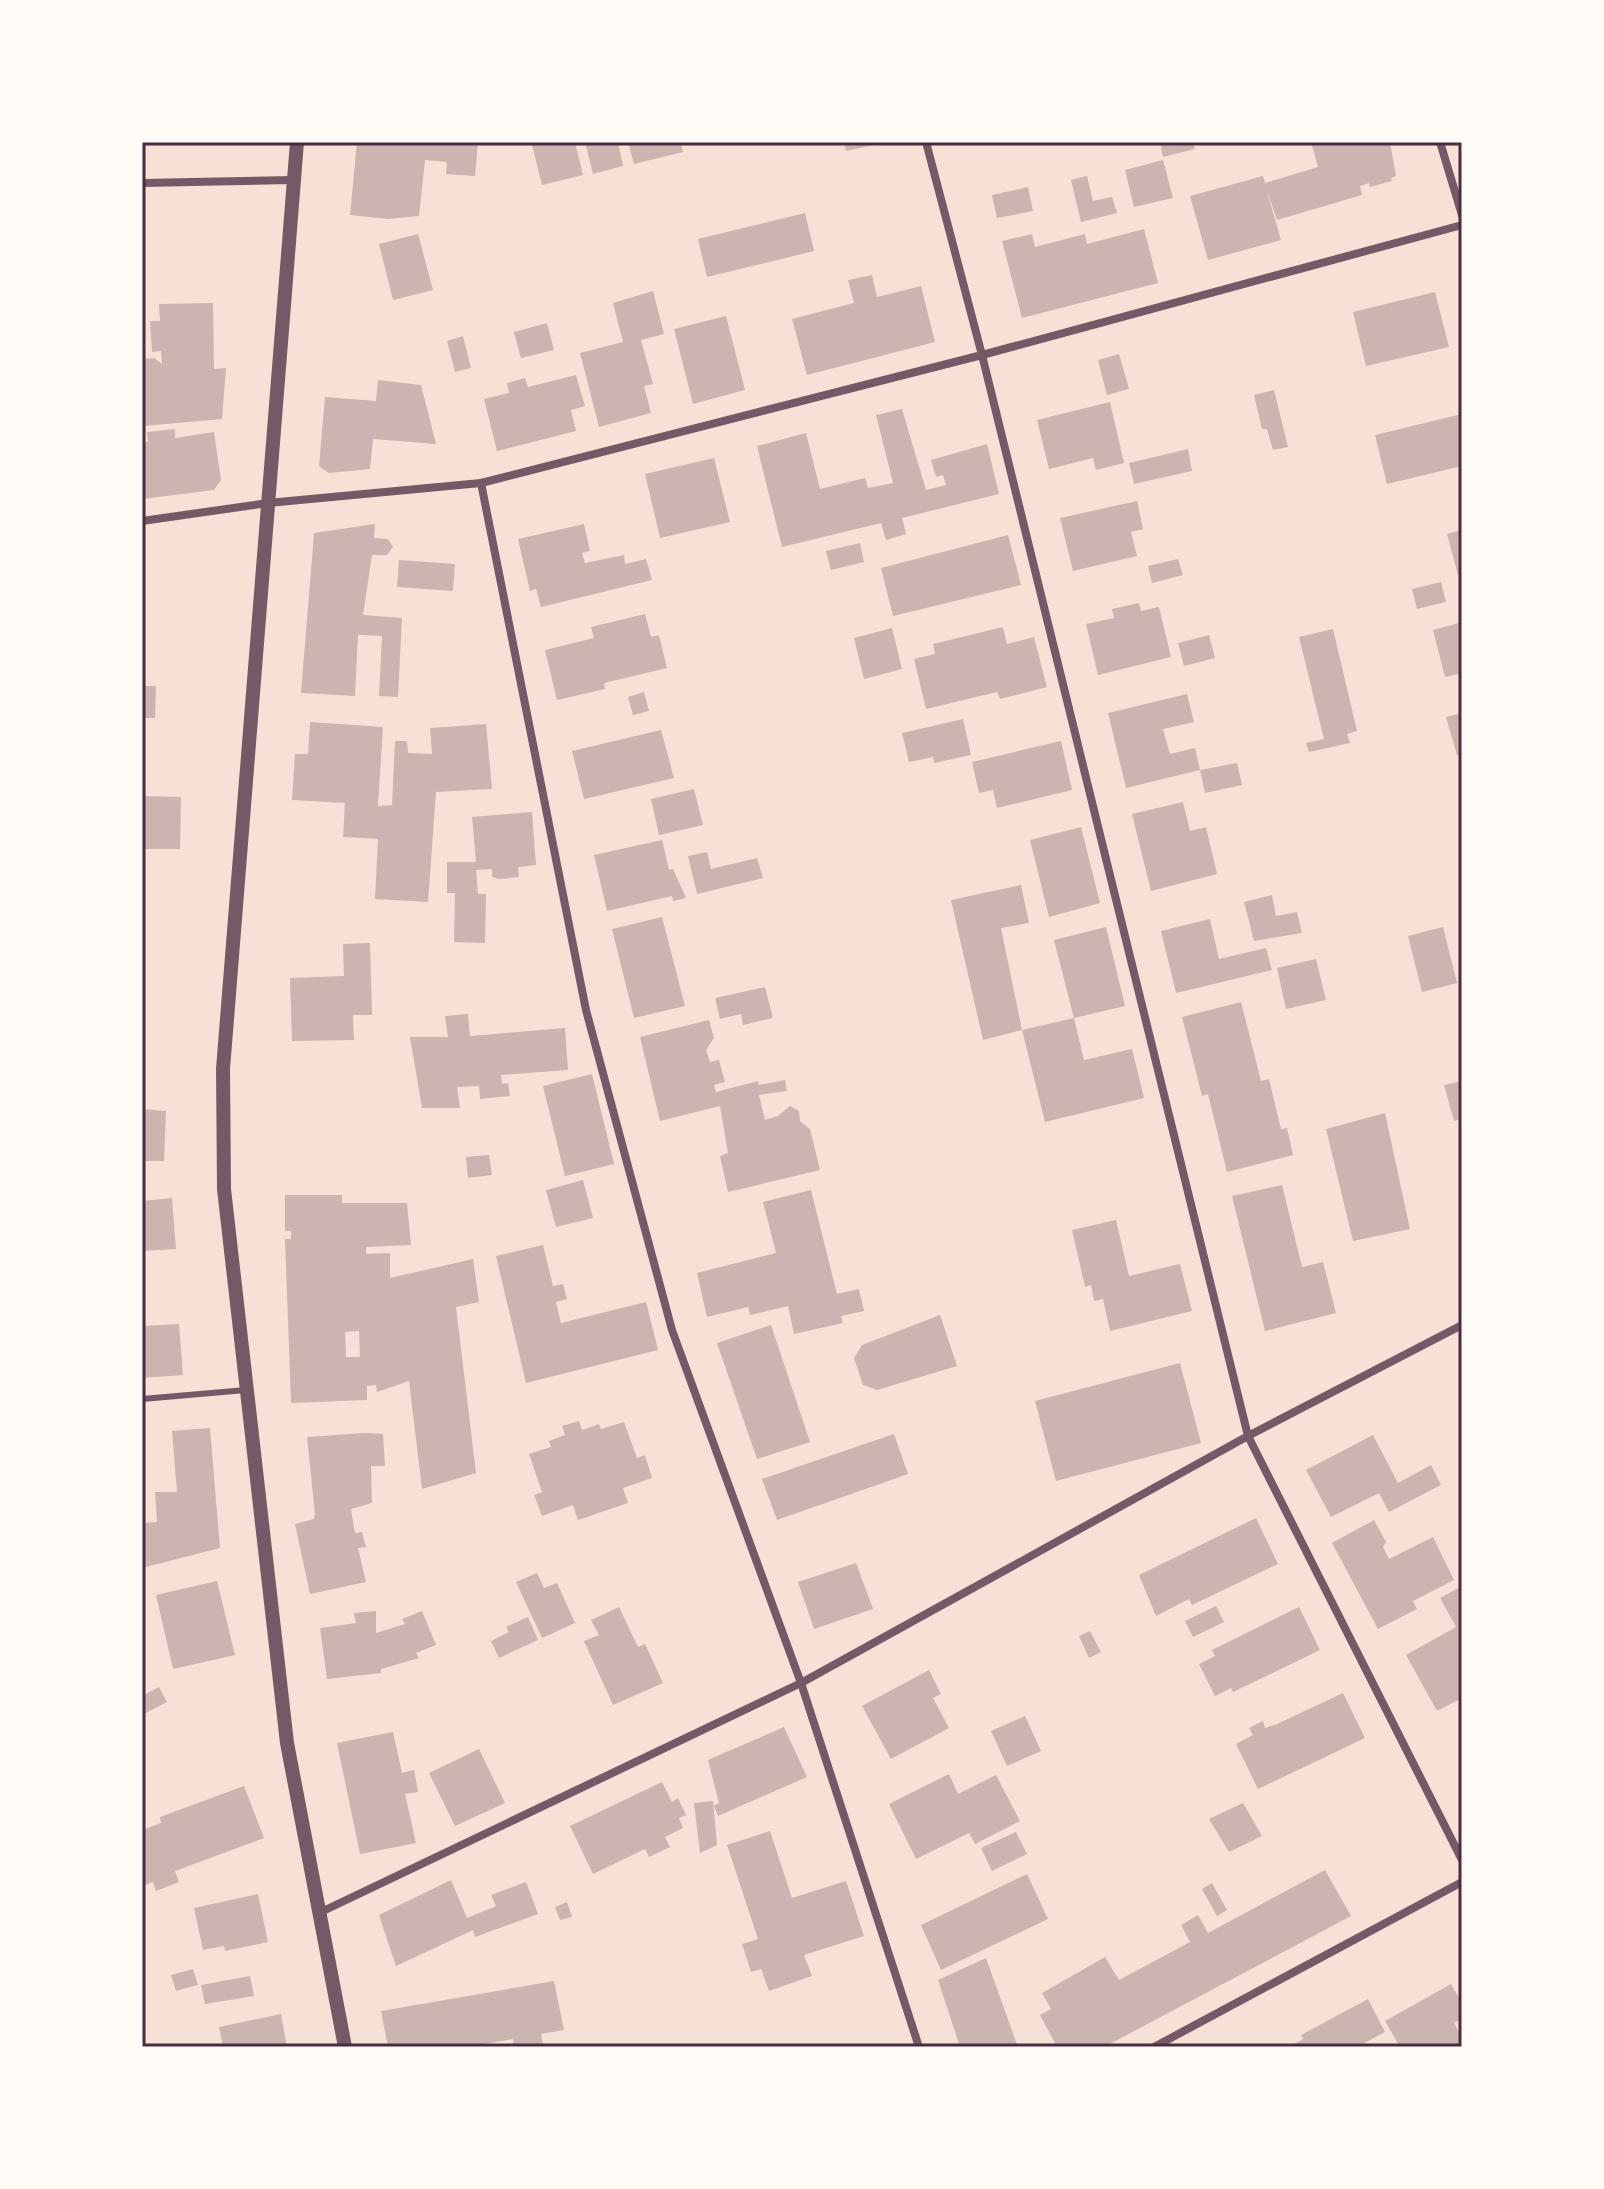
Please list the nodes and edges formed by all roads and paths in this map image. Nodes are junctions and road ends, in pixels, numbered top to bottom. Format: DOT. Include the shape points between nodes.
graph roads {
  1 [pos="297,142"];
  2 [pos="926,142"];
  3 [pos="1440,142"];
  4 [pos="294,180"];
  5 [pos="142,183"];
  6 [pos="1462,215"];
  7 [pos="1462,225"];
  8 [pos="982,355"];
  9 [pos="481,483"];
  10 [pos="268,503"];
  11 [pos="142,521"];
  12 [pos="1462,1325"];
  13 [pos="246,1390"];
  14 [pos="142,1399"];
  15 [pos="1248,1436"];
  16 [pos="801,1683"];
  17 [pos="1462,1860"];
  18 [pos="1462,1882"];
  19 [pos="321,1912"];
  20 [pos="345,2047"];
  21 [pos="919,2047"];
  22 [pos="1154,2047"];
  1 -- 4 [label="street"];
  2 -- 8 [label="street"];
  3 -- 6 [label="street"];
  4 -- 5 [label="street"];
  4 -- 10 [label="street"];
  7 -- 8 [label="street"];
  8 -- 9 [label="street"];
  8 -- 15 [label="street"];
  9 -- 10 [label="street"];
  9 -- 16 [label="street" via="586,1010 672,1330"];
  10 -- 11 [label="street"];
  10 -- 13 [label="street" via="223,1069 224,1189"];
  12 -- 15 [label="street"];
  13 -- 14 [label="lane"];
  13 -- 19 [label="street" via="287,1743"];
  15 -- 16 [label="street"];
  15 -- 17 [label="street"];
  16 -- 19 [label="street"];
  16 -- 21 [label="street"];
  18 -- 22 [label="street"];
  19 -- 20 [label="street"];
}
